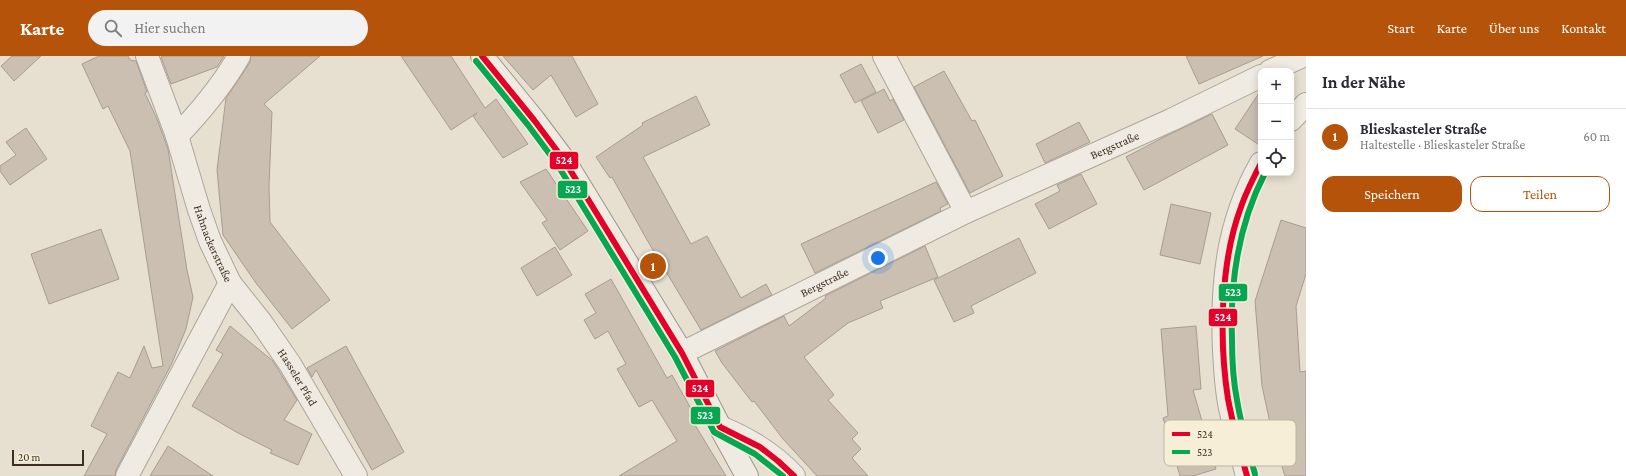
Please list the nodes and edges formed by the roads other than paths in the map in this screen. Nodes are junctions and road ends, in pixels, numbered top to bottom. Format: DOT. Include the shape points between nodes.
graph roads {
  1 [pos="147,56"];
  2 [pos="239,56"];
  3 [pos="482,56"];
  4 [pos="884,56"];
  5 [pos="1303,56"];
  6 [pos="1277,68"];
  7 [pos="1258,77"];
  8 [pos="1306,104"];
  9 [pos="1294,117"];
  10 [pos="177,136"];
  11 [pos="1258,168"];
  12 [pos="966,212"];
  13 [pos="230,283"];
  14 [pos="682,353"];
  15 [pos="1233,420"];
  16 [pos="720,427"];
  17 [pos="1245,466"];
  18 [pos="127,476"];
  19 [pos="356,476"];
  20 [pos="747,476"];
  21 [pos="794,476"];
  22 [pos="1247,476"];
  1 -- 10 [label="street, Hahnackerstraße"];
  2 -- 10 [label="street" via="202,109"];
  3 -- 14 [label="street" via="564,160"];
  4 -- 12 [label="street"];
  5 -- 6 [label="street"];
  7 -- 12 [label="street, Bergstraße" via="1171,120"];
  8 -- 9 [label="street"];
  10 -- 13 [label="street, Hahnackerstraße" via="210,241"];
  11 -- 15 [label="street" via="1236,219 1226,266 1222,316 1225,364"];
  12 -- 14 [label="street, Bergstraße"];
  13 -- 18 [label="street, Hahnackerstraße"];
  13 -- 19 [label="street, Hasseler Pfad" via="290,364"];
  14 -- 16 [label="street"];
  16 -- 20 [label="street"];
  16 -- 21 [label="street" via="764,450"];
  17 -- 22 [label="street"];
}
